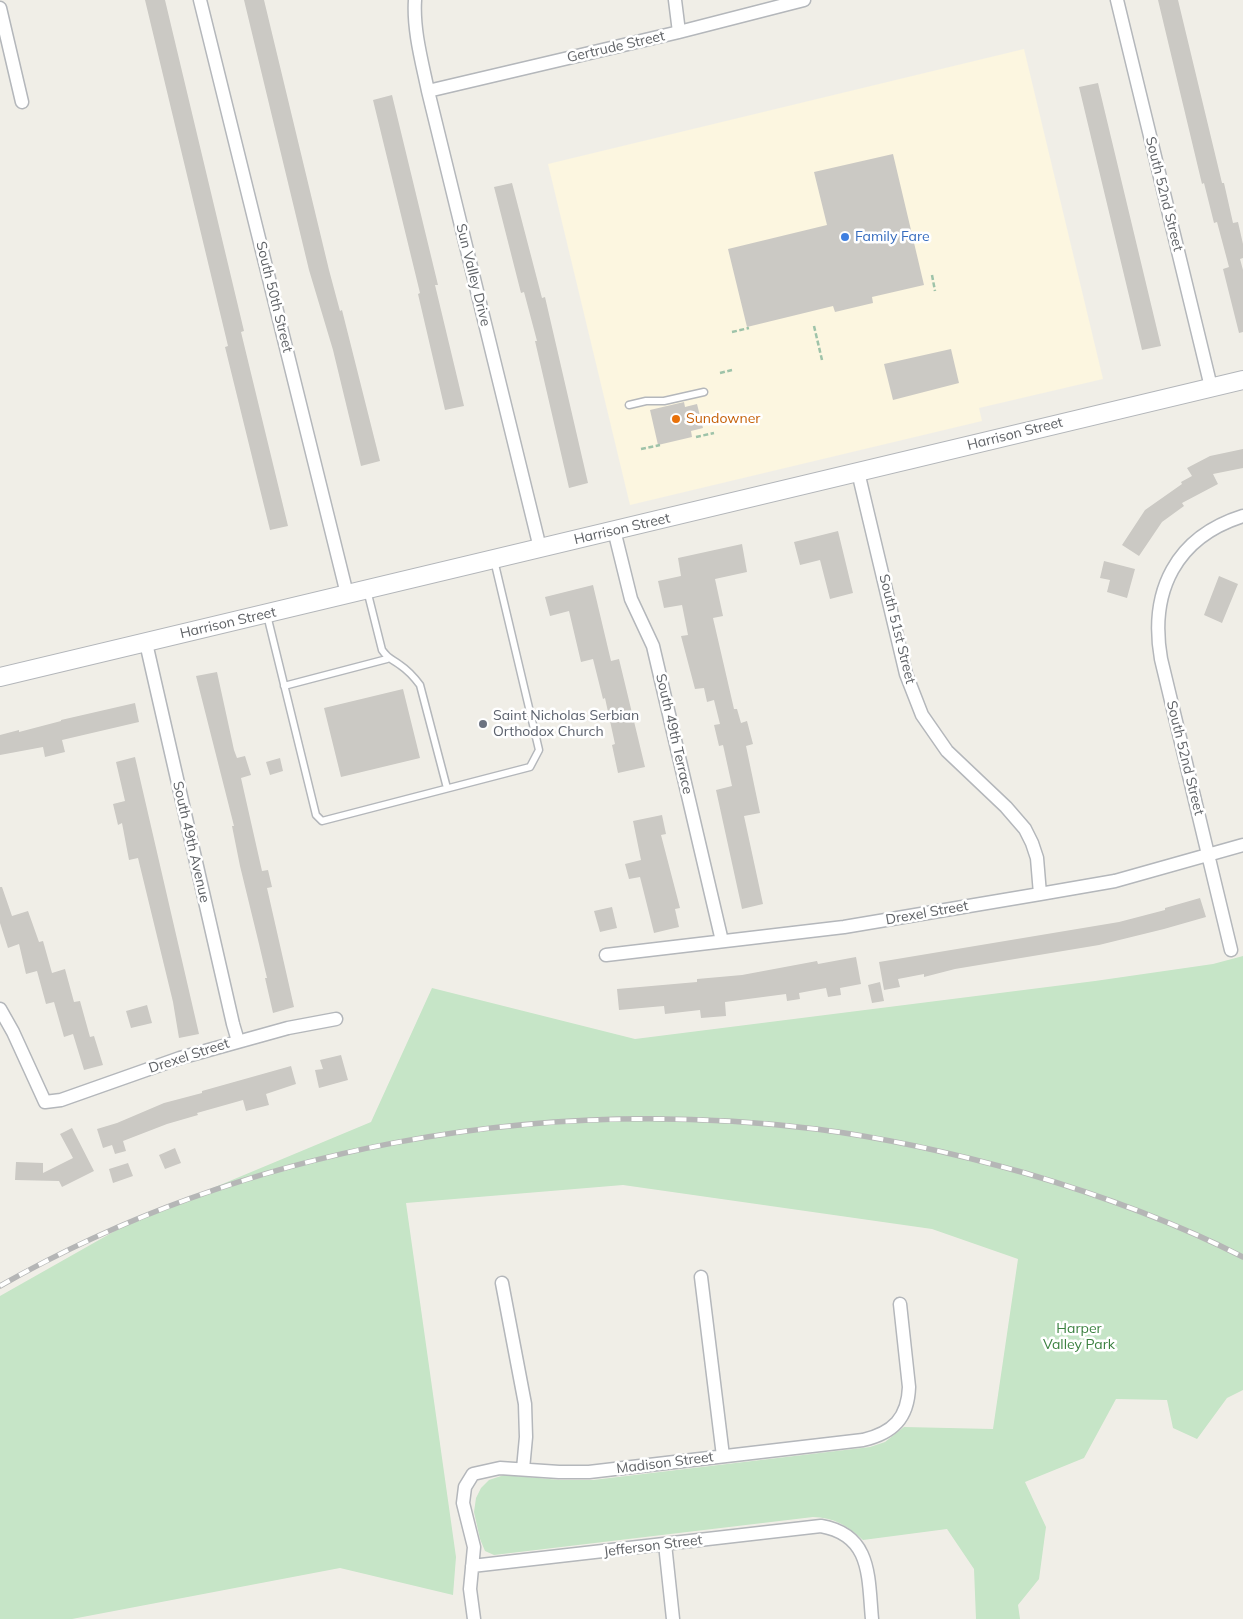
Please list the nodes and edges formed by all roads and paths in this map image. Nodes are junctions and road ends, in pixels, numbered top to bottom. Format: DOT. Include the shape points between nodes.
graph roads {
  1 [pos="200,0"];
  2 [pos="415,0"];
  3 [pos="675,0"];
  4 [pos="804,0"];
  5 [pos="1117,0"];
  6 [pos="0,8"];
  7 [pos="679,32"];
  8 [pos="428,91"];
  9 [pos="22,102"];
  10 [pos="932,275"];
  11 [pos="935,291"];
  12 [pos="814,326"];
  13 [pos="749,328"];
  14 [pos="732,332"];
  15 [pos="822,360"];
  16 [pos="732,370"];
  17 [pos="720,373"];
  18 [pos="1243,380"];
  19 [pos="1211,387"];
  20 [pos="704,392"];
  21 [pos="629,405"];
  22 [pos="714,433"];
  23 [pos="696,437"];
  24 [pos="660,445"];
  25 [pos="640,449"];
  26 [pos="858,472"];
  27 [pos="1243,516"];
  28 [pos="614,530"];
  29 [pos="540,548"];
  30 [pos="494,559"];
  31 [pos="367,590"];
  32 [pos="347,594"];
  33 [pos="267,614"];
  34 [pos="146,643"];
  35 [pos="388,659"];
  36 [pos="0,677"];
  37 [pos="284,686"];
  38 [pos="447,788"];
  39 [pos="1243,845"];
  40 [pos="1209,855"];
  41 [pos="1040,894"];
  42 [pos="722,941"];
  43 [pos="1231,950"];
  44 [pos="606,955"];
  45 [pos="0,1009"];
  46 [pos="336,1018"];
  47 [pos="238,1041"];
  48 [pos="701,1277"];
  49 [pos="502,1283"];
  50 [pos="900,1304"];
  51 [pos="723,1456"];
  52 [pos="523,1470"];
  53 [pos="665,1544"];
  54 [pos="472,1566"];
  55 [pos="474,1619"];
  56 [pos="673,1619"];
  57 [pos="872,1619"];
  1 -- 32 [label="street, South 50th Street"];
  2 -- 8 [label="street, Sun Valley Drive" via="414,12"];
  3 -- 7 [label="street"];
  4 -- 7 [label="street, Gertrude Street"];
  5 -- 19 [label="street, South 52nd Street"];
  6 -- 9 [label="street"];
  7 -- 8 [label="street, Gertrude Street"];
  8 -- 29 [label="street, Sun Valley Drive"];
  10 -- 11 [label="path"];
  12 -- 15 [label="path"];
  13 -- 14 [label="path"];
  16 -- 17 [label="path"];
  18 -- 19 [label="main road, Harrison Street"];
  19 -- 26 [label="main road, Harrison Street"];
  20 -- 21 [label="lane"];
  22 -- 23 [label="path"];
  24 -- 25 [label="path"];
  26 -- 28 [label="main road, Harrison Street"];
  26 -- 41 [label="street, South 51st Street" via="906,674 922,715 947,751 1006,807 1025,830 1037,858"];
  27 -- 40 [label="street, South 52nd Street" via="1195,540 1175,566 1160,604 1159,643"];
  28 -- 29 [label="main road, Harrison Street"];
  28 -- 42 [label="street, South 49th Terrace" via="631,599 653,646"];
  29 -- 30 [label="main road, Harrison Street"];
  30 -- 31 [label="main road, Harrison Street"];
  30 -- 38 [label="lane" via="540,750 530,767"];
  31 -- 32 [label="main road, Harrison Street"];
  31 -- 35 [label="lane" via="382,650"];
  32 -- 33 [label="main road, Harrison Street"];
  33 -- 34 [label="main road, Harrison Street"];
  33 -- 37 [label="lane"];
  34 -- 36 [label="main road, Harrison Street"];
  34 -- 47 [label="street, South 49th Avenue"];
  35 -- 37 [label="lane"];
  35 -- 38 [label="lane" via="412,674 420,685"];
  37 -- 38 [label="lane" via="316,815 322,820"];
  39 -- 40 [label="street, Drexel Street"];
  40 -- 41 [label="street, Drexel Street" via="1115,881"];
  40 -- 43 [label="street, South 52nd Street"];
  41 -- 42 [label="street, Drexel Street" via="844,927"];
  42 -- 44 [label="street, Drexel Street"];
  45 -- 47 [label="street, Drexel Street" via="45,1102 61,1100"];
  46 -- 47 [label="street, Drexel Street"];
  48 -- 51 [label="street"];
  49 -- 52 [label="street" via="525,1404"];
  50 -- 51 [label="street, Madison Street" via="909,1400 901,1419 888,1431 863,1440"];
  51 -- 52 [label="street, Madison Street" via="589,1472"];
  52 -- 54 [label="street, Madison Street" via="490,1469 473,1474 465,1487 463,1503 474,1547"];
  53 -- 54 [label="street, Jefferson Street"];
  53 -- 56 [label="street"];
  53 -- 57 [label="street, Jefferson Street" via="821,1526 834,1528 848,1536 865,1558"];
  54 -- 55 [label="street" via="470,1589"];
}
